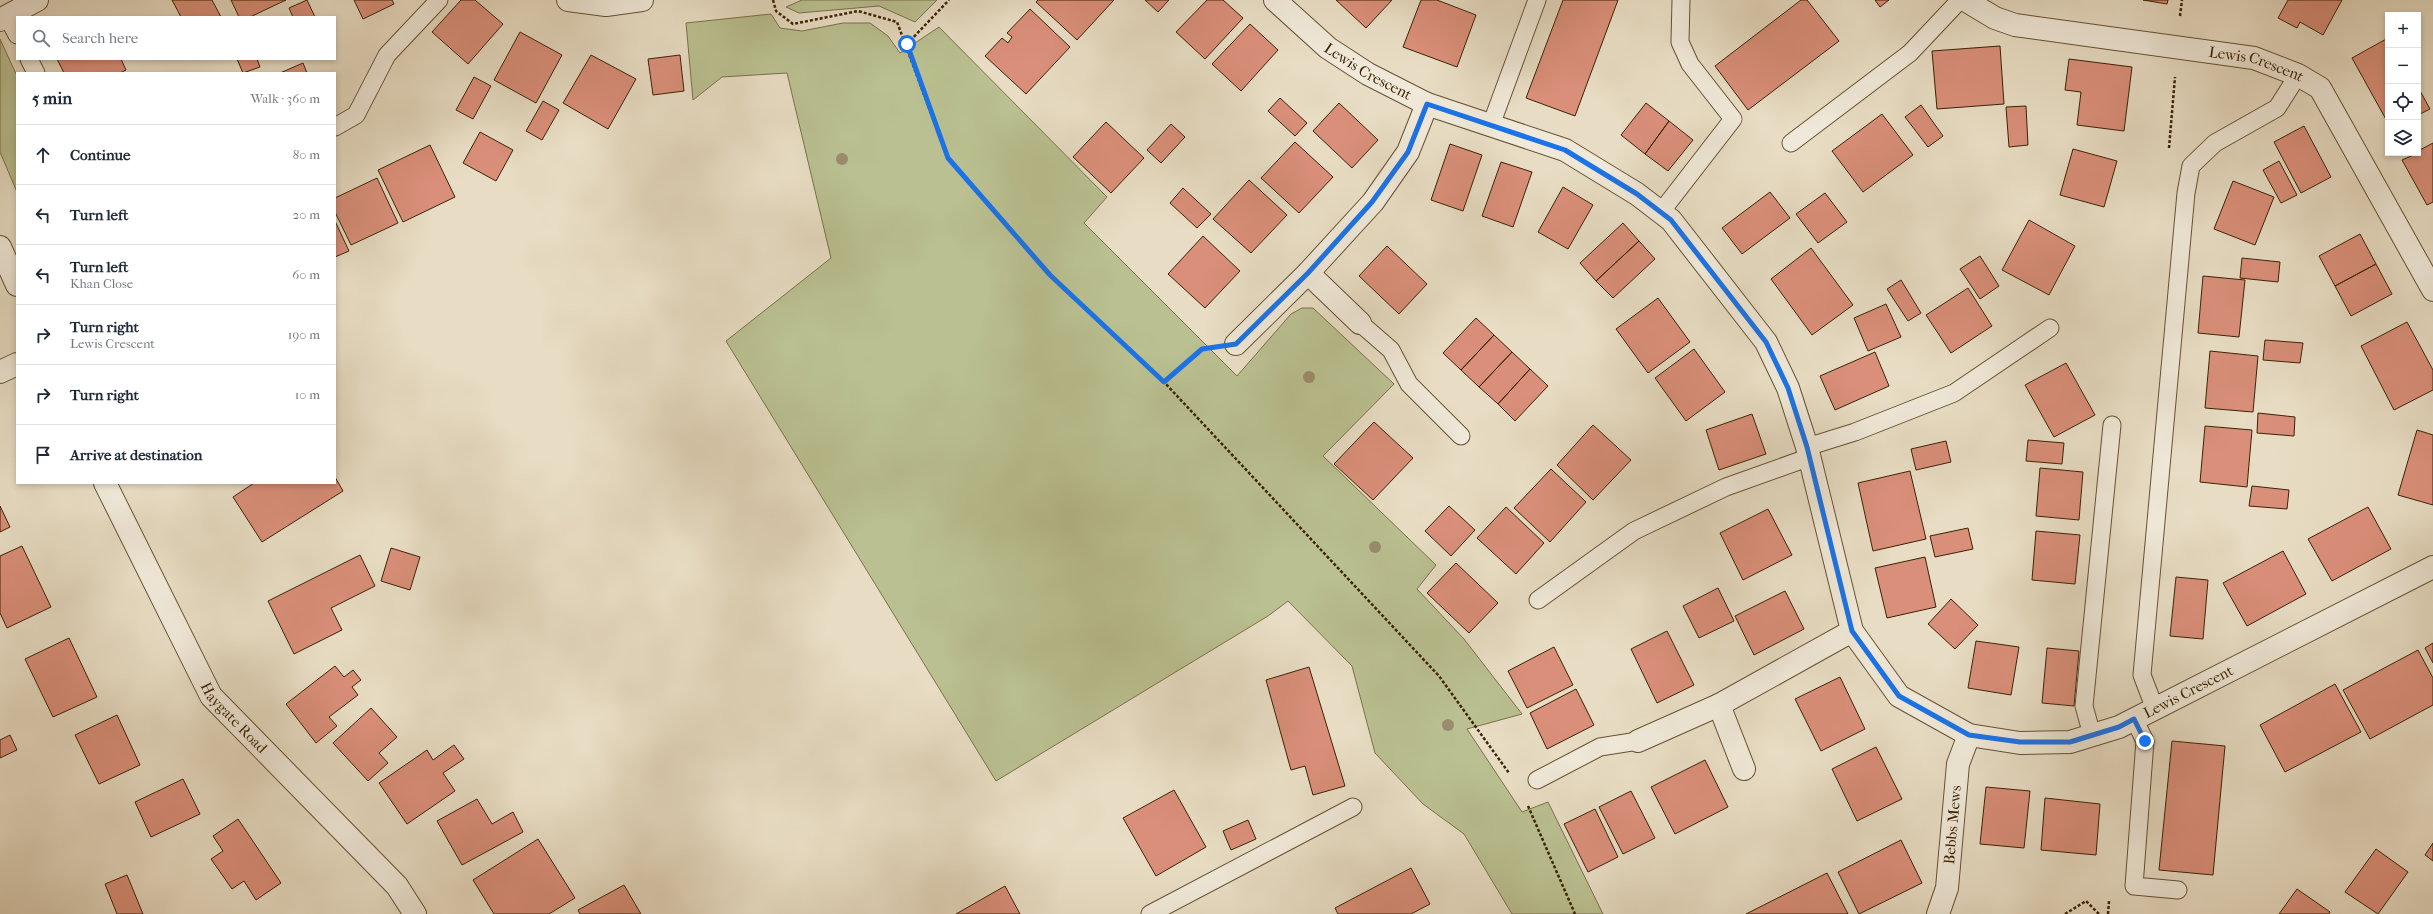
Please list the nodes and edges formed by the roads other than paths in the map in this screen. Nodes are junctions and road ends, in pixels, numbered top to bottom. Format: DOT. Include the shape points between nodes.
graph roads {
  1 [pos="37,0"];
  2 [pos="439,0"];
  3 [pos="568,0"];
  4 [pos="642,0"];
  5 [pos="1275,0"];
  6 [pos="1537,0"];
  7 [pos="1681,0"];
  8 [pos="1960,0"];
  9 [pos="1965,0"];
  10 [pos="4,18"];
  11 [pos="16,34"];
  12 [pos="30,60"];
  13 [pos="36,72"];
  14 [pos="2298,75"];
  15 [pos="1427,104"];
  16 [pos="1491,125"];
  17 [pos="336,126"];
  18 [pos="1791,143"];
  19 [pos="1661,212"];
  20 [pos="0,247"];
  21 [pos="1308,273"];
  22 [pos="16,283"];
  23 [pos="2433,290"];
  24 [pos="1360,323"];
  25 [pos="2050,328"];
  26 [pos="1236,344"];
  27 [pos="16,364"];
  28 [pos="0,372"];
  29 [pos="2112,425"];
  30 [pos="1461,436"];
  31 [pos="1809,452"];
  32 [pos="105,484"];
  33 [pos="2433,567"];
  34 [pos="1538,600"];
  35 [pos="1852,631"];
  36 [pos="1719,705"];
  37 [pos="2155,709"];
  38 [pos="2134,719"];
  39 [pos="1969,735"];
  40 [pos="2092,735"];
  41 [pos="1638,741"];
  42 [pos="1744,769"];
  43 [pos="1537,780"];
  44 [pos="1353,807"];
  45 [pos="2178,890"];
  46 [pos="415,914"];
  47 [pos="1150,914"];
  48 [pos="1938,914"];
  1 -- 10 [label="street"];
  2 -- 17 [label="lane" via="387,55 356,115"];
  3 -- 4 [label="street" via="606,5"];
  5 -- 15 [label="street, Lewis Crescent" via="1328,48 1368,74"];
  6 -- 16 [label="lane"];
  7 -- 19 [label="lane" via="1680,42 1690,64 1733,119"];
  8 -- 18 [label="lane" via="1910,54"];
  9 -- 14 [label="street, Lewis Crescent" via="1995,18 2015,25 2254,58"];
  10 -- 11 [label="lane"];
  12 -- 13 [label="lane"];
  14 -- 23 [label="street, Lewis Crescent" via="2320,88"];
  14 -- 37 [label="lane" via="2276,108 2215,144 2191,166 2185,201 2142,675"];
  15 -- 16 [label="street, Lewis Crescent"];
  15 -- 21 [label="street" via="1408,152 1372,202"];
  16 -- 19 [label="street, Lewis Crescent" via="1565,150 1637,194"];
  19 -- 31 [label="street, Lewis Crescent" via="1671,220 1766,342 1788,388"];
  20 -- 22 [label="street"];
  21 -- 24 [label="street"];
  21 -- 26 [label="street"];
  24 -- 30 [label="lane" via="1391,350 1409,384"];
  25 -- 31 [label="lane" via="1954,393"];
  27 -- 28 [label="street"];
  29 -- 40 [label="lane" via="2084,706"];
  31 -- 34 [label="lane" via="1726,487 1634,531"];
  31 -- 35 [label="street, Lewis Crescent"];
  32 -- 46 [label="street, Haygate Road" via="211,696 397,886"];
  33 -- 37 [label="street, Lewis Crescent"];
  35 -- 36 [label="street"];
  35 -- 39 [label="street, Lewis Crescent" via="1899,696"];
  36 -- 41 [label="street"];
  36 -- 42 [label="street"];
  37 -- 38 [label="street, Lewis Crescent"];
  38 -- 40 [label="street, Lewis Crescent" via="2119,727"];
  38 -- 45 [label="lane" via="2145,741 2134,886"];
  39 -- 40 [label="street, Lewis Crescent" via="2020,742 2070,742"];
  39 -- 48 [label="street, Bebbs Mews" via="1958,764 1947,888"];
  41 -- 43 [label="lane" via="1600,747"];
  44 -- 47 [label="lane"];
}
